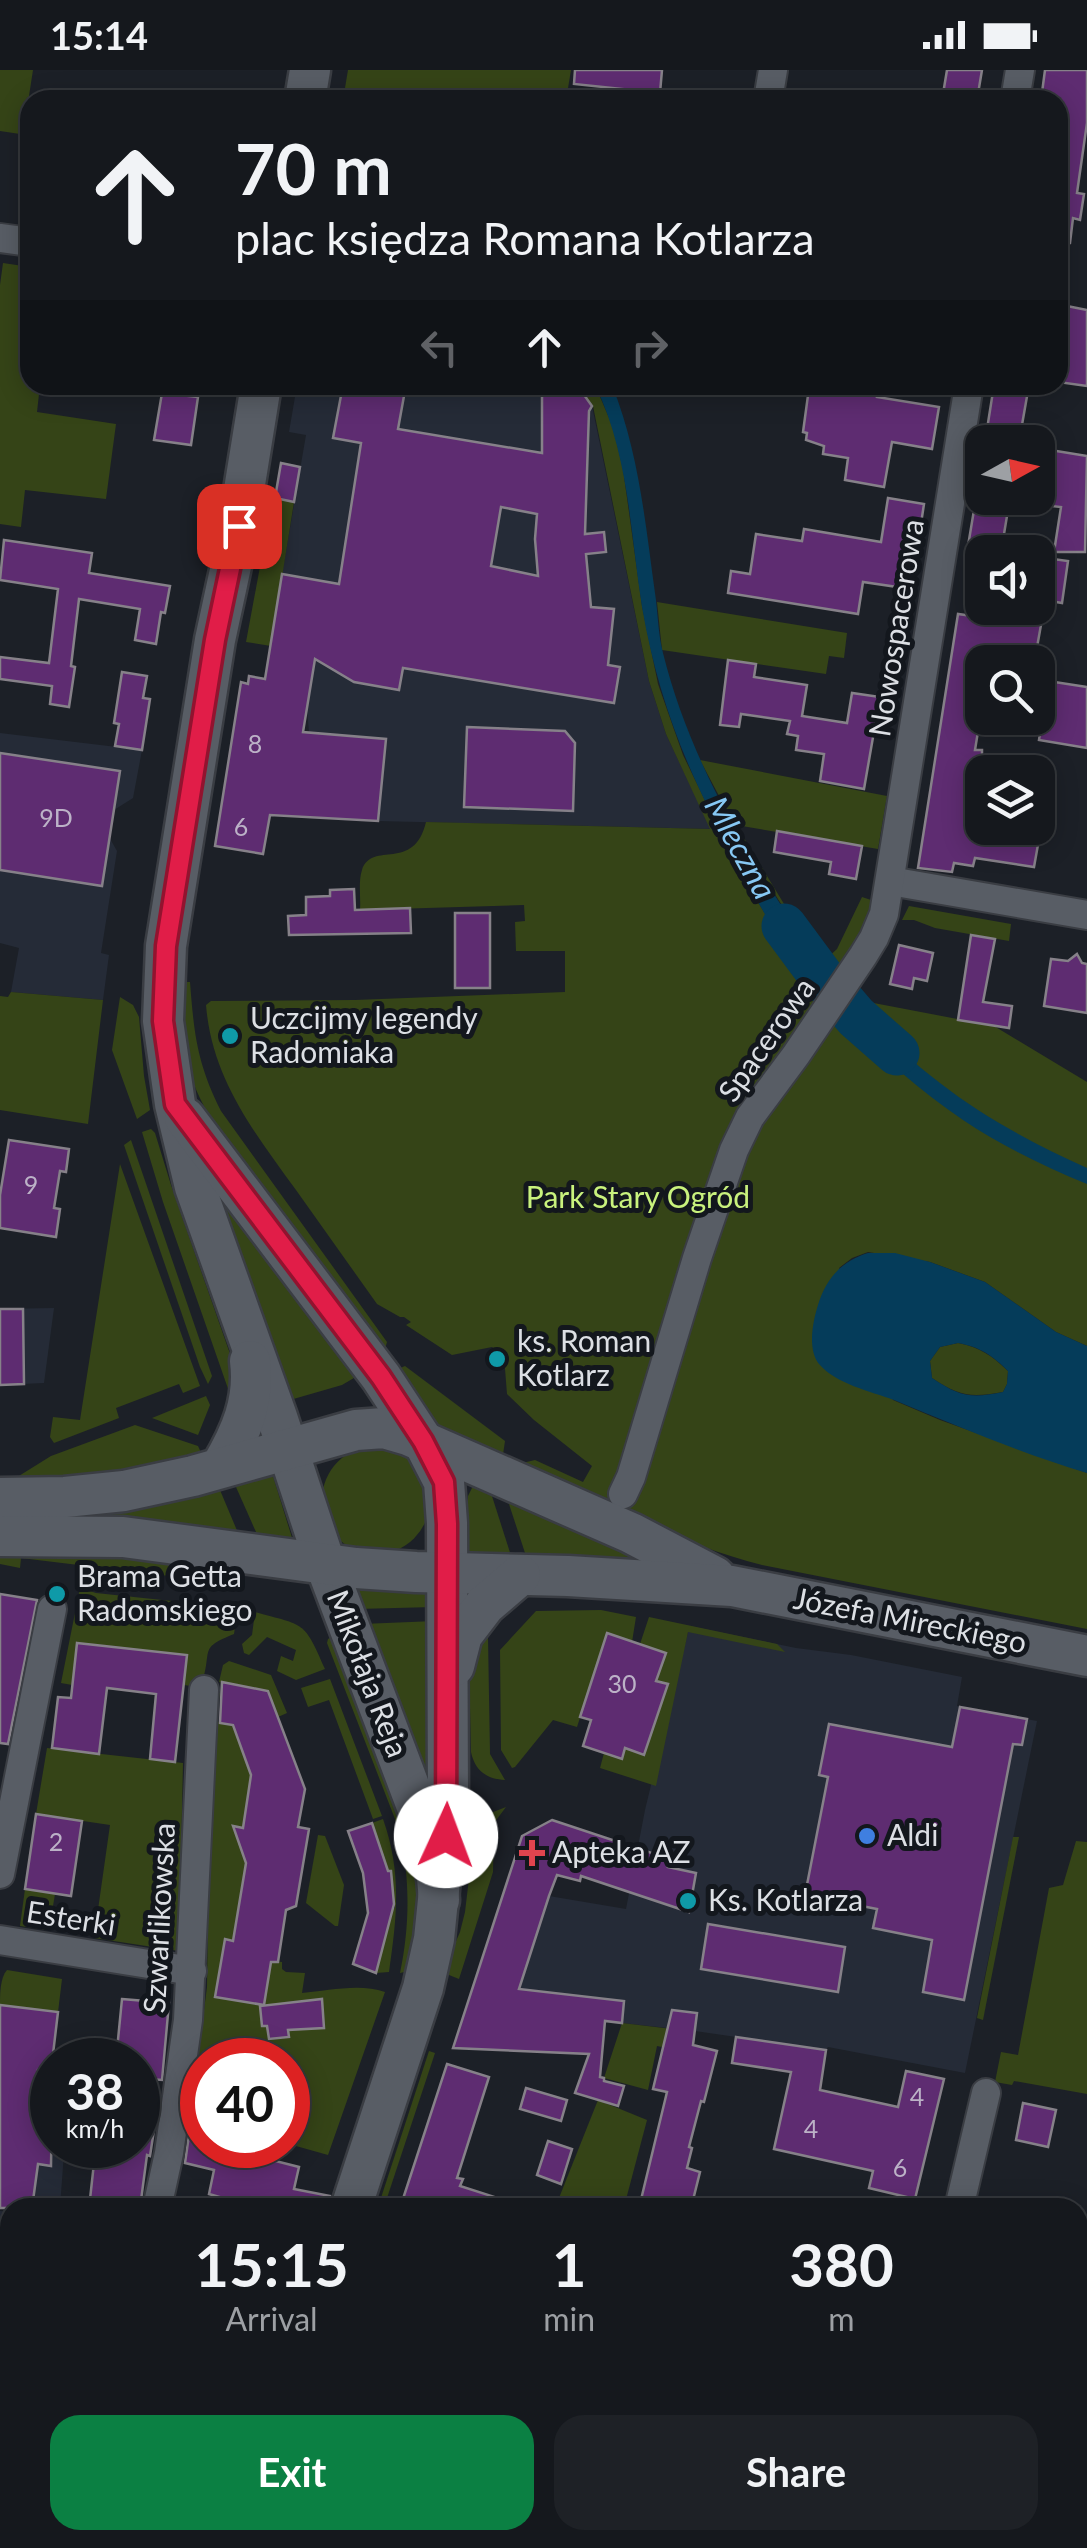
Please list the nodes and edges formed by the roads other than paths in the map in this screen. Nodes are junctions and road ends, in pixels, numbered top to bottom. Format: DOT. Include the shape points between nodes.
graph roads {
  1 [pos="234,395"];
  2 [pos="259,395"];
  3 [pos="968,395"];
  4 [pos="215,640"];
  5 [pos="890,881"];
  6 [pos="1087,916"];
  7 [pos="175,1104"];
  8 [pos="242,1322"];
  9 [pos="423,1441"];
  10 [pos="288,1448"];
  11 [pos="221,1466"];
  12 [pos="623,1494"];
  13 [pos="0,1498"];
  14 [pos="0,1536"];
  15 [pos="325,1563"];
  16 [pos="446,1573"];
  17 [pos="520,1575"];
  18 [pos="732,1586"];
  19 [pos="52,1609"];
  20 [pos="1087,1656"];
  21 [pos="204,1690"];
  22 [pos="447,1709"];
  23 [pos="4,1828"];
  24 [pos="0,1874"];
  25 [pos="439,1900"];
  26 [pos="0,1940"];
  27 [pos="192,1971"];
  28 [pos="986,2093"];
  29 [pos="159,2198"];
  30 [pos="355,2198"];
  31 [pos="960,2198"];
  1 -- 4 [label="main road" via="210,549"];
  2 -- 4 [label="main road"];
  3 -- 5 [label="street, Nowospacerowa"];
  4 -- 7 [label="main road" via="166,946 163,1021"];
  5 -- 6 [label="street"];
  5 -- 12 [label="street, Spacerowa" via="874,938 750,1116 734,1150"];
  7 -- 8 [label="main road" via="195,1187"];
  7 -- 9 [label="main road, Mikołaja Reja"];
  8 -- 10 [label="main road, Mikołaja Reja"];
  8 -- 11 [label="main road" via="251,1397"];
  9 -- 10 [label="main road, Józefa Mireckiego" via="370,1428"];
  9 -- 16 [label="main road, Mikołaja Reja" via="444,1482"];
  9 -- 18 [label="main road, Józefa Mireckiego" via="632,1533"];
  10 -- 11 [label="main road, Józefa Mireckiego"];
  10 -- 15 [label="main road, Mikołaja Reja"];
  11 -- 13 [label="main road, Józefa Mireckiego" via="124,1491"];
  14 -- 15 [label="main road, Józefa Mireckiego" via="123,1537"];
  15 -- 16 [label="main road, Józefa Mireckiego"];
  15 -- 25 [label="main road, Mikołaja Reja" via="424,1828"];
  16 -- 17 [label="main road, Józefa Mireckiego"];
  16 -- 22 [label="main road, Mikołaja Reja"];
  17 -- 18 [label="main road, Józefa Mireckiego"];
  17 -- 22 [label="main road" via="462,1635"];
  18 -- 20 [label="main road, Józefa Mireckiego"];
  19 -- 23 [label="street"];
  21 -- 27 [label="street, Szwarlikowska"];
  22 -- 25 [label="main road, Mikołaja Reja"];
  23 -- 24 [label="street"];
  25 -- 30 [label="main road, Mikołaja Reja" via="422,1988"];
  26 -- 27 [label="street, Esterki"];
  27 -- 29 [label="street, Szwarlikowska"];
  28 -- 31 [label="street"];
}
